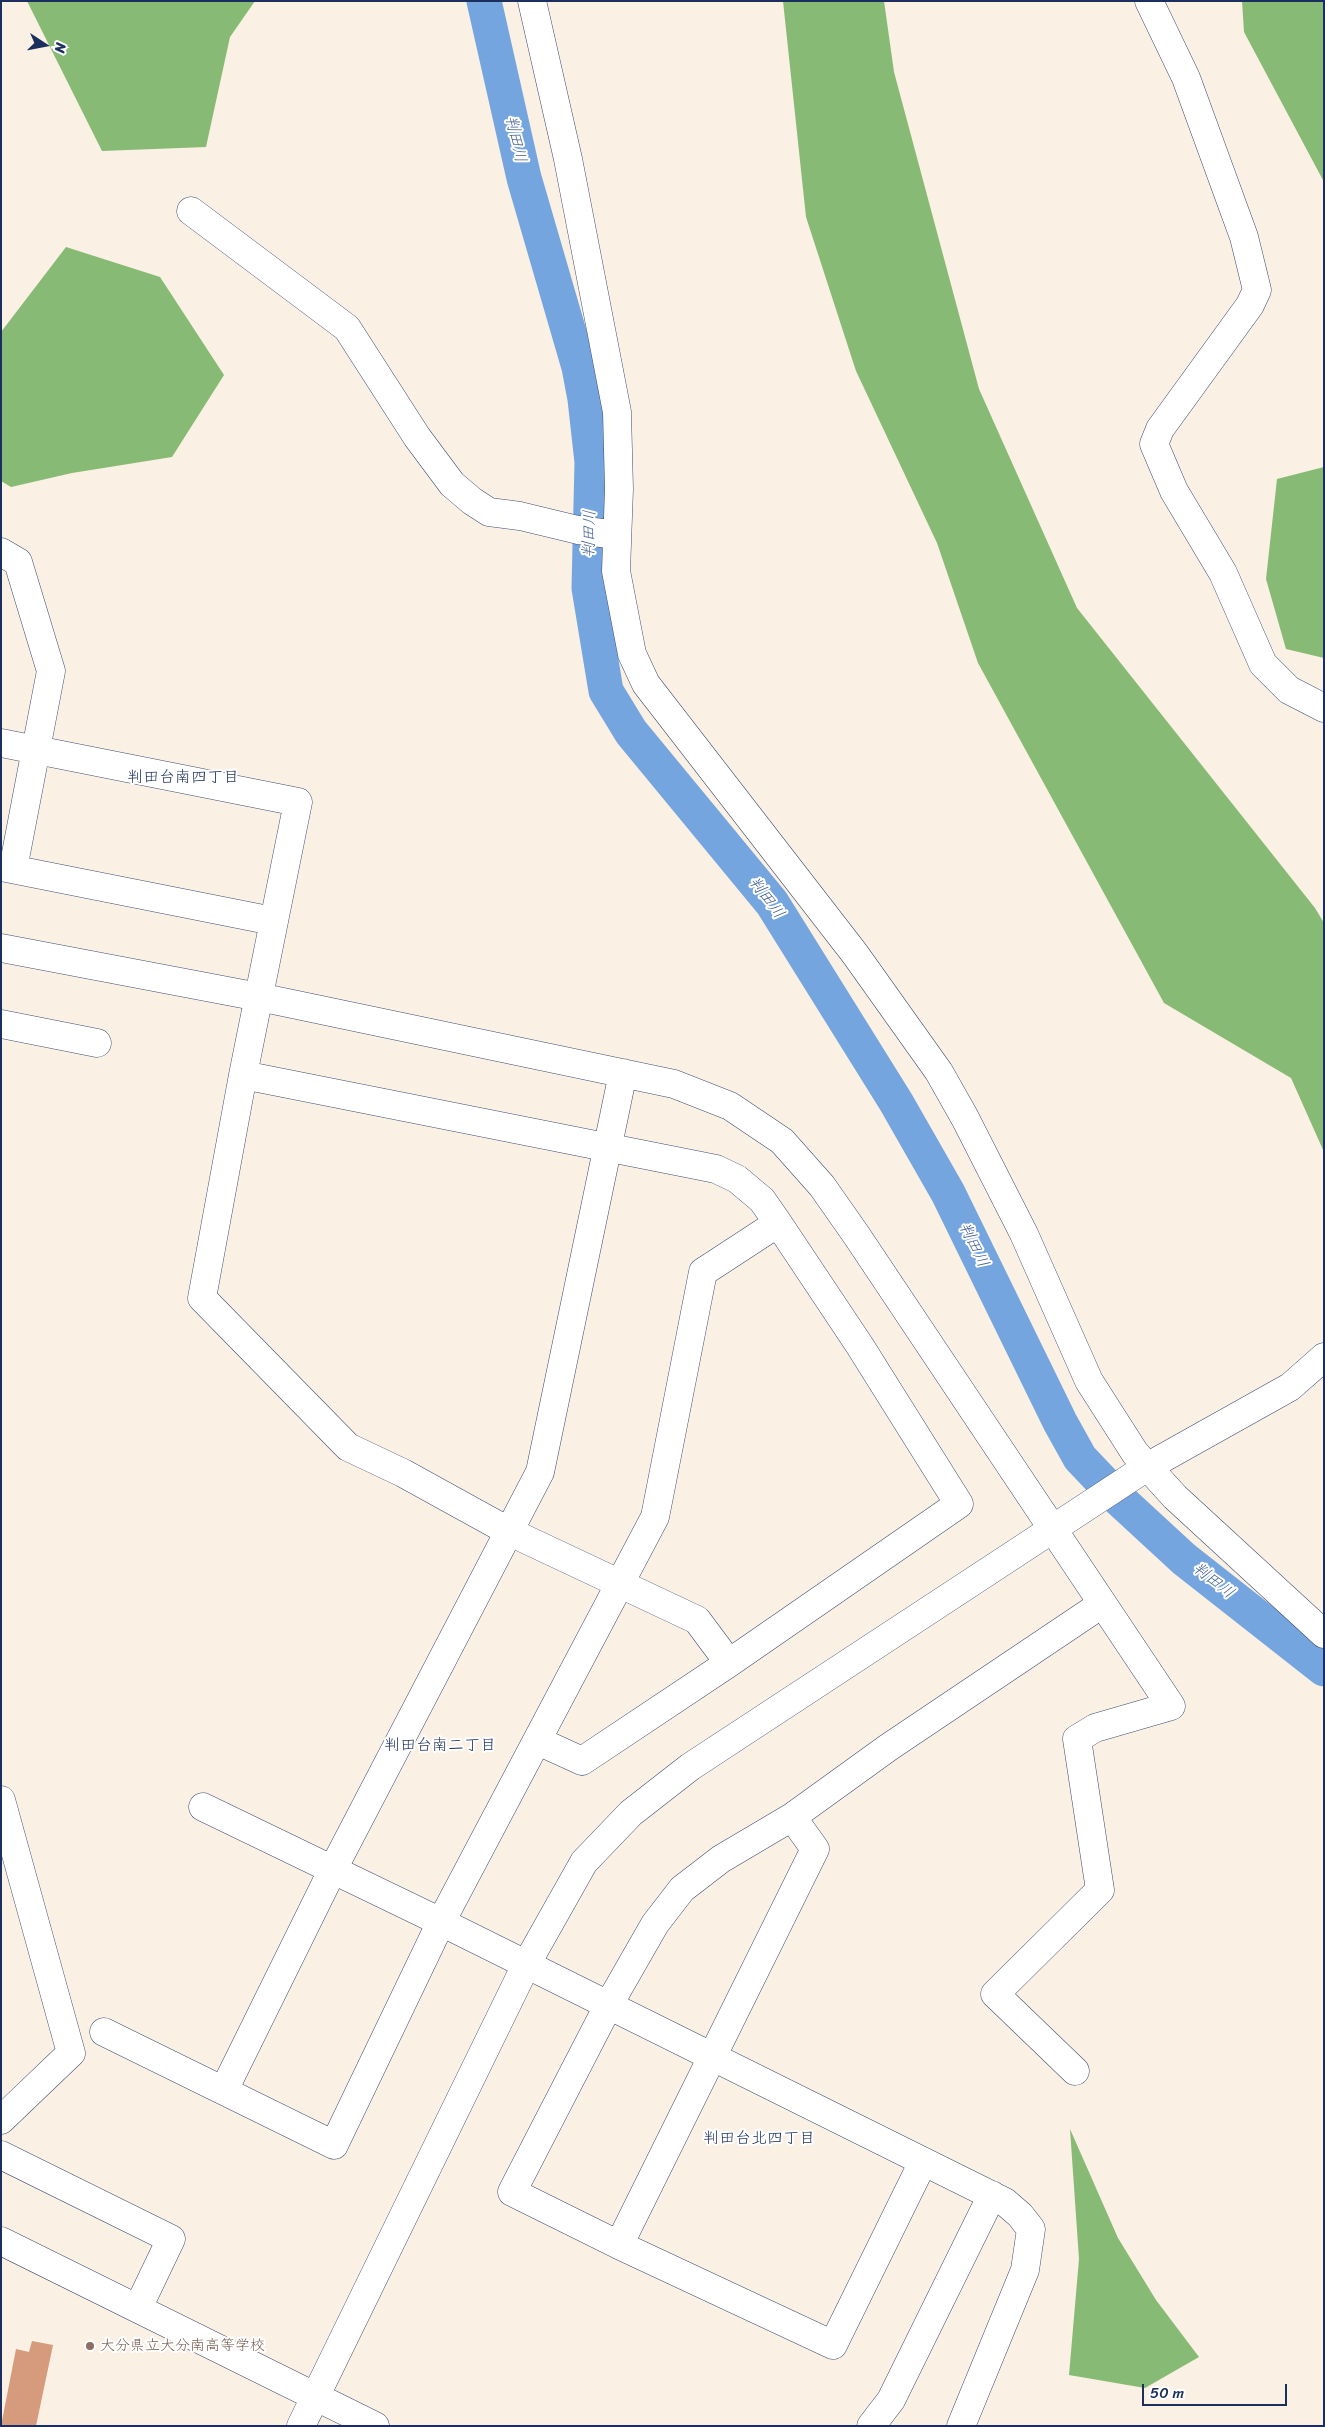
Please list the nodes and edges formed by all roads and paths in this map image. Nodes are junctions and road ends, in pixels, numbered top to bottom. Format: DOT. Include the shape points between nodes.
graph roads {
  1 [pos="532,1"];
  2 [pos="1149,1"];
  3 [pos="191,211"];
  4 [pos="610,534"];
  5 [pos="1,552"];
  6 [pos="1324,708"];
  7 [pos="1,743"];
  8 [pos="37,750"];
  9 [pos="7,868"];
  10 [pos="273,921"];
  11 [pos="1,948"];
  12 [pos="259,997"];
  13 [pos="1,1024"];
  14 [pos="97,1043"];
  15 [pos="622,1073"];
  16 [pos="243,1075"];
  17 [pos="606,1148"];
  18 [pos="778,1224"];
  19 [pos="1324,1357"];
  20 [pos="1141,1471"];
  21 [pos="1052,1529"];
  22 [pos="510,1532"];
  23 [pos="620,1582"];
  24 [pos="1102,1604"];
  25 [pos="1324,1634"];
  26 [pos="729,1663"];
  27 [pos="538,1741"];
  28 [pos="1,1800"];
  29 [pos="203,1807"];
  30 [pos="792,1817"];
  31 [pos="333,1869"];
  32 [pos="441,1922"];
  33 [pos="526,1965"];
  34 [pos="608,2006"];
  35 [pos="104,2032"];
  36 [pos="712,2058"];
  37 [pos="1075,2071"];
  38 [pos="224,2090"];
  39 [pos="1,2120"];
  40 [pos="1,2155"];
  41 [pos="923,2162"];
  42 [pos="992,2195"];
  43 [pos="1,2241"];
  44 [pos="619,2245"];
  45 [pos="138,2308"];
  46 [pos="316,2395"];
  47 [pos="301,2426"];
  48 [pos="375,2426"];
  49 [pos="871,2426"];
  50 [pos="961,2426"];
  1 -- 4 [label="street" via="568,159 617,412 619,489"];
  2 -- 6 [label="street" via="1186,78 1244,237 1257,290 1250,306 1160,429 1154,444 1174,491 1224,573 1263,664 1289,690"];
  3 -- 4 [label="street" via="347,328 423,445 452,484 472,501 489,512"];
  4 -- 20 [label="street" via="632,654 646,684 855,954 938,1072 1024,1234 1089,1381"];
  5 -- 8 [label="street" via="18,562 50,672"];
  7 -- 8 [label="street"];
  8 -- 9 [label="street"];
  8 -- 10 [label="street" via="298,802"];
  9 -- 10 [label="street"];
  10 -- 12 [label="street"];
  11 -- 12 [label="street"];
  12 -- 15 [label="street"];
  12 -- 16 [label="street"];
  13 -- 14 [label="street"];
  15 -- 17 [label="street"];
  15 -- 21 [label="street" via="674,1084 730,1106 782,1141 822,1186 857,1236"];
  16 -- 17 [label="street"];
  16 -- 22 [label="street" via="202,1298 348,1447 403,1473"];
  17 -- 18 [label="street" via="716,1169 737,1179 762,1200"];
  17 -- 22 [label="street" via="540,1472"];
  18 -- 23 [label="street" via="703,1272 655,1517"];
  18 -- 26 [label="street" via="860,1346 959,1504"];
  19 -- 20 [label="street" via="1290,1386"];
  20 -- 21 [label="street"];
  20 -- 25 [label="street"];
  21 -- 24 [label="street"];
  21 -- 33 [label="street" via="690,1767 631,1813 584,1862"];
  22 -- 23 [label="street"];
  22 -- 31 [label="street"];
  23 -- 26 [label="street" via="697,1620"];
  23 -- 27 [label="street"];
  24 -- 30 [label="street" via="889,1747"];
  24 -- 37 [label="street" via="1172,1706 1095,1728 1077,1740 1100,1890 995,1994"];
  26 -- 27 [label="street" via="582,1761"];
  27 -- 32 [label="street"];
  28 -- 39 [label="street" via="71,2053"];
  29 -- 31 [label="street"];
  30 -- 34 [label="street" via="720,1859 682,1889 655,1924"];
  30 -- 36 [label="street" via="815,1849"];
  31 -- 32 [label="street"];
  31 -- 38 [label="street"];
  32 -- 33 [label="street"];
  32 -- 38 [label="street" via="334,2145"];
  33 -- 34 [label="street"];
  33 -- 46 [label="street"];
  34 -- 36 [label="street"];
  34 -- 44 [label="street" via="512,2192"];
  35 -- 38 [label="street"];
  36 -- 41 [label="street"];
  36 -- 44 [label="street"];
  40 -- 45 [label="street" via="171,2239"];
  41 -- 42 [label="street"];
  41 -- 44 [label="street" via="833,2345"];
  42 -- 49 [label="street" via="891,2400"];
  42 -- 50 [label="street" via="1020,2215 1031,2229 1025,2270"];
  43 -- 45 [label="street"];
  45 -- 46 [label="street"];
  46 -- 47 [label="street"];
  46 -- 48 [label="street"];
}
